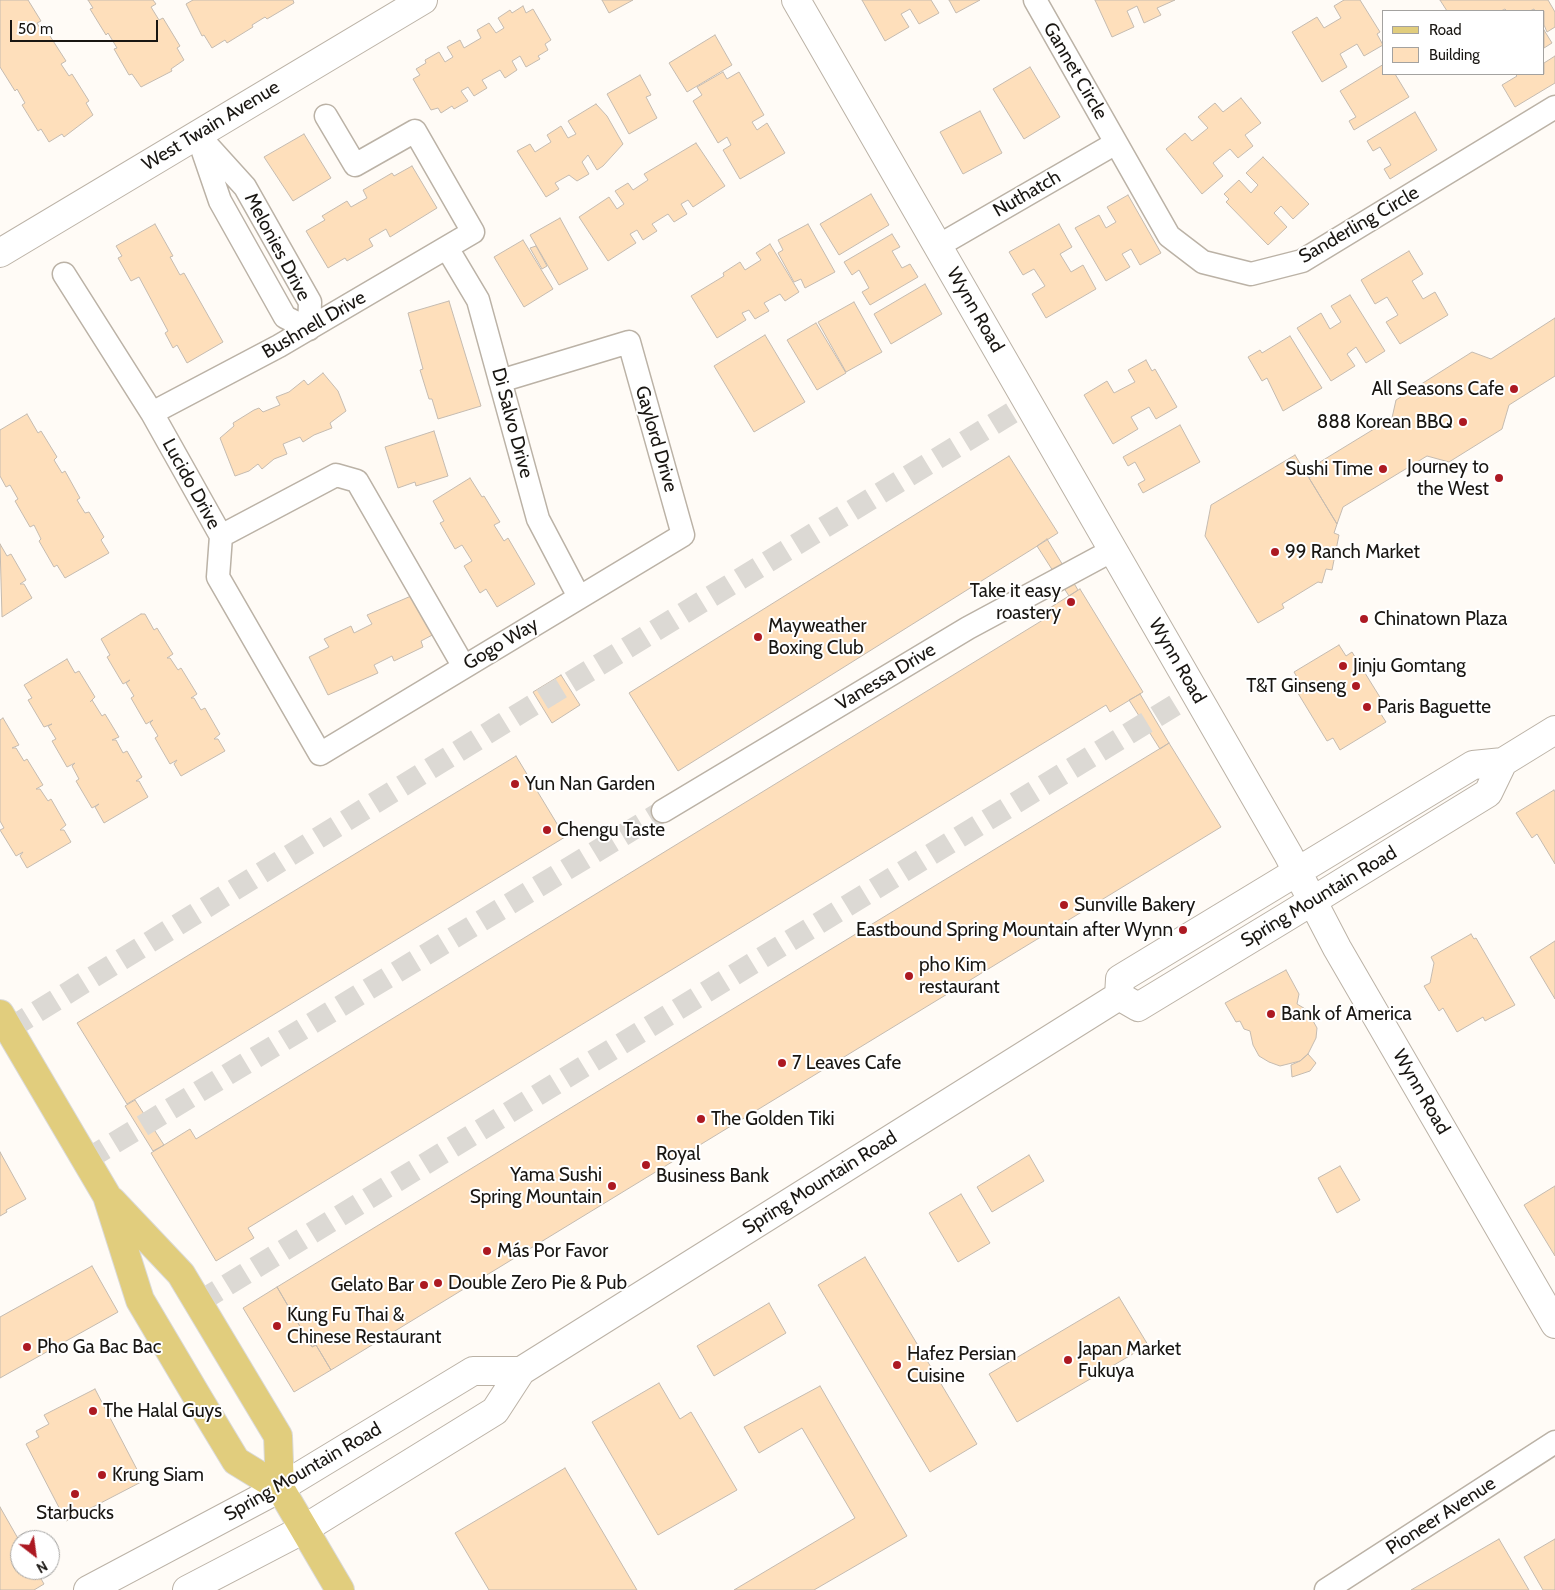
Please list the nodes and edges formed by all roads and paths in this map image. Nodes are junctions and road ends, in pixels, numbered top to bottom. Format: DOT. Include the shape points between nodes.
graph roads {
  1 [pos="422,0"];
  2 [pos="796,0"];
  3 [pos="1035,0"];
  4 [pos="1555,107"];
  5 [pos="326,116"];
  6 [pos="197,134"];
  7 [pos="1116,143"];
  8 [pos="938,246"];
  9 [pos="447,248"];
  10 [pos="0,253"];
  11 [pos="64,274"];
  12 [pos="309,329"];
  13 [pos="500,380"];
  14 [pos="152,413"];
  15 [pos="683,535"];
  16 [pos="221,536"];
  17 [pos="1113,550"];
  18 [pos="579,597"];
  19 [pos="464,667"];
  20 [pos="1555,730"];
  21 [pos="320,754"];
  22 [pos="1503,762"];
  23 [pos="663,811"];
  24 [pos="1298,872"];
  25 [pos="1314,900"];
  26 [pos="1119,996"];
  27 [pos="0,1014"];
  28 [pos="107,1196"];
  29 [pos="1555,1324"];
  30 [pos="521,1371"];
  31 [pos="1555,1442"];
  32 [pos="280,1488"];
  33 [pos="304,1529"];
  34 [pos="88,1590"];
  35 [pos="187,1590"];
  36 [pos="340,1590"];
  37 [pos="1326,1590"];
  1 -- 6 [label="main road, West Twain Avenue"];
  2 -- 8 [label="main road, Wynn Road"];
  3 -- 7 [label="street, Gannet Circle"];
  4 -- 7 [label="street, Sanderling Circle" via="1302,261 1251,274 1203,262 1169,236"];
  5 -- 9 [label="street, Bushnell Drive" via="355,165 415,131 473,232"];
  6 -- 10 [label="main road, West Twain Avenue"];
  6 -- 12 [label="street, Melonies Drive" via="220,201 286,317"];
  7 -- 8 [label="street, Nuthatch"];
  8 -- 17 [label="main road, Wynn Road"];
  9 -- 12 [label="street, Bushnell Drive"];
  9 -- 13 [label="street, Di Salvo Drive" via="478,300"];
  11 -- 14 [label="street, Lucido Drive"];
  12 -- 14 [label="street, Bushnell Drive"];
  13 -- 15 [label="street, Gaylord Drive" via="629,342"];
  13 -- 18 [label="street, Di Salvo Drive" via="538,520"];
  14 -- 16 [label="street, Lucido Drive"];
  15 -- 18 [label="street, Gogo Way"];
  16 -- 19 [label="street" via="336,475 357,481"];
  16 -- 21 [label="street, Lucido Drive" via="218,577"];
  17 -- 23 [label="street, Vanessa Drive" via="968,628"];
  17 -- 24 [label="main road, Wynn Road"];
  18 -- 19 [label="street, Gogo Way"];
  19 -- 21 [label="street, Gogo Way"];
  20 -- 22 [label="main road, Spring Mountain Road"];
  22 -- 24 [label="main road, Spring Mountain Road" via="1474,765"];
  22 -- 25 [label="main road, Spring Mountain Road" via="1488,793"];
  24 -- 25 [label="main road, Wynn Road"];
  24 -- 26 [label="main road, Spring Mountain Road" via="1120,979"];
  25 -- 26 [label="main road, Spring Mountain Road" via="1138,1007"];
  25 -- 29 [label="main road, Wynn Road" via="1341,955"];
  26 -- 30 [label="main road, Spring Mountain Road"];
  27 -- 28 [label="main road"];
  28 -- 32 [label="main road" via="140,1300 198,1398 236,1461"];
  28 -- 32 [label="main road" via="182,1274 278,1436"];
  30 -- 32 [label="main road, Spring Mountain Road" via="473,1371"];
  30 -- 33 [label="main road, Spring Mountain Road" via="495,1411"];
  31 -- 37 [label="street, Pioneer Avenue"];
  32 -- 33 [label="main road"];
  32 -- 34 [label="main road, Spring Mountain Road"];
  33 -- 35 [label="main road, Spring Mountain Road"];
  33 -- 36 [label="main road"];
}
